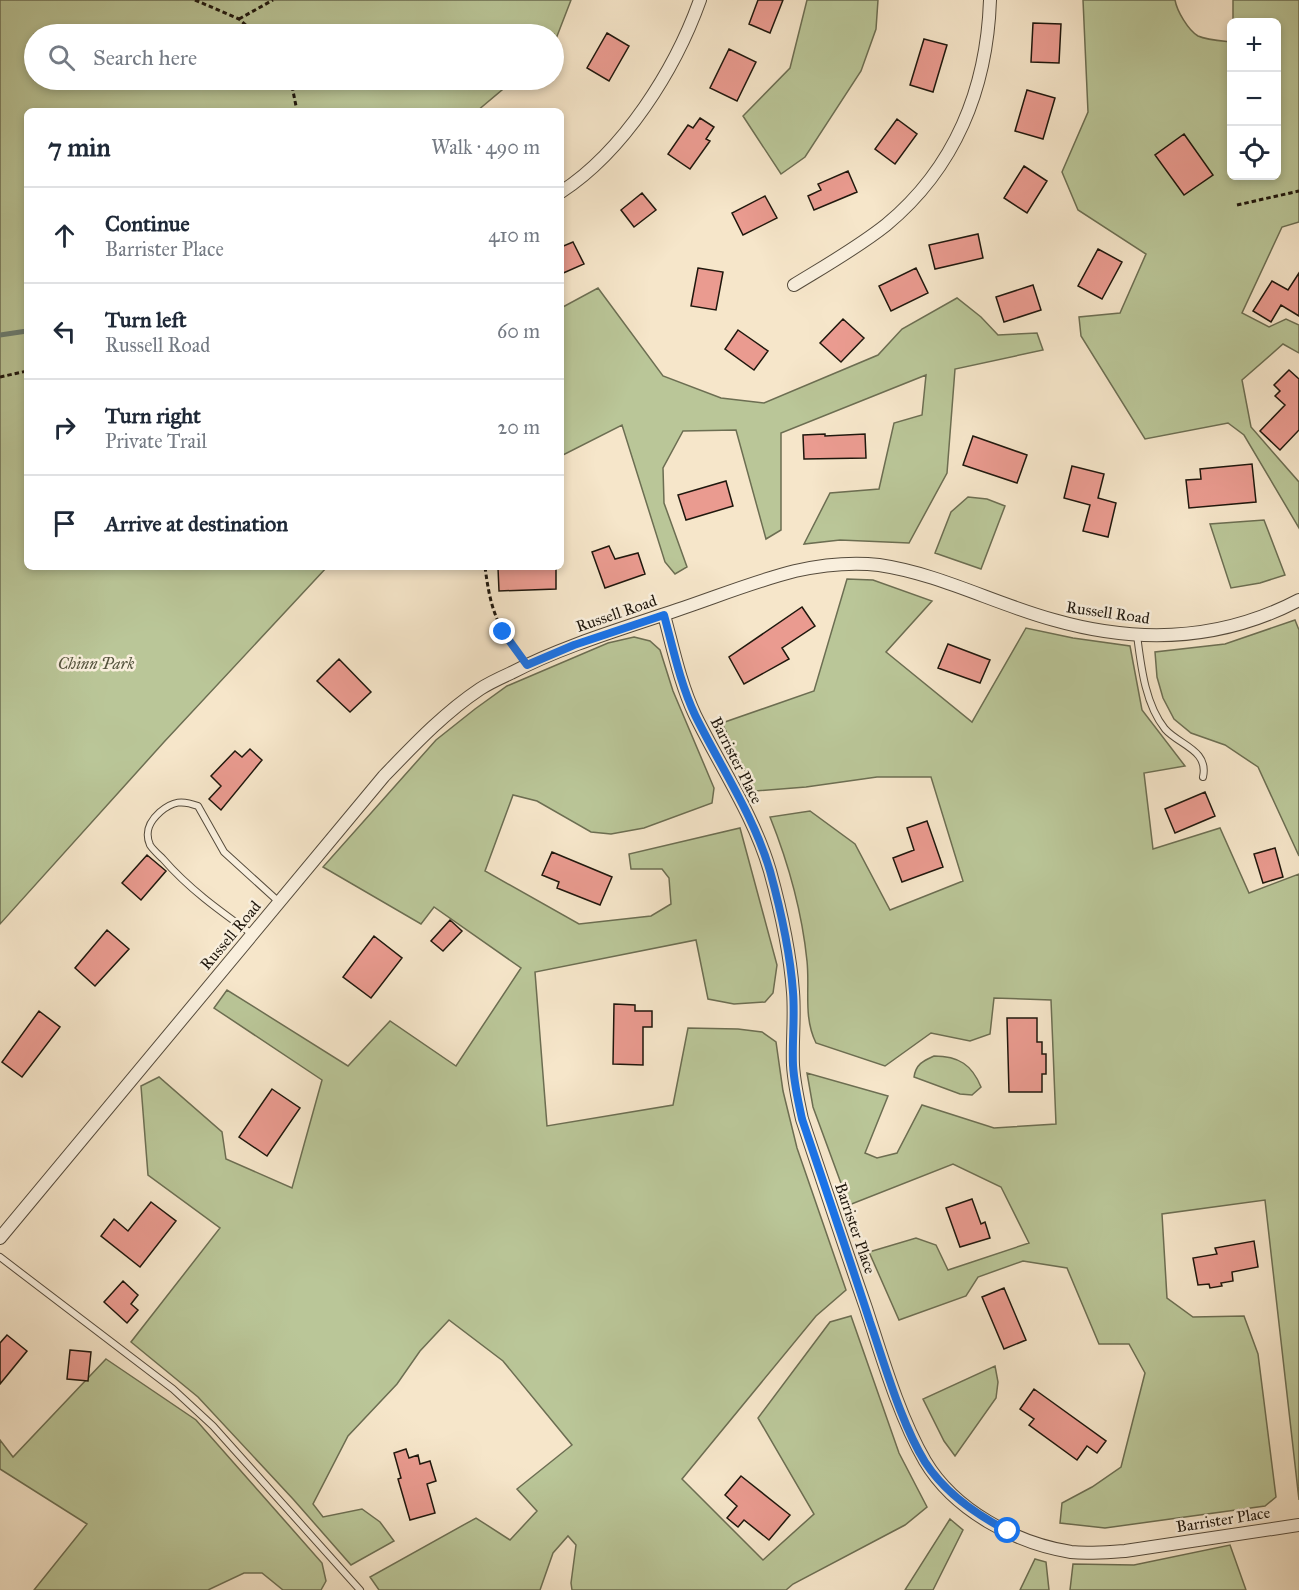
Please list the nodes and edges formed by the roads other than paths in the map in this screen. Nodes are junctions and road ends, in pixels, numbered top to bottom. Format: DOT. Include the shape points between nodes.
graph roads {
  1 [pos="700,0"];
  2 [pos="990,0"];
  3 [pos="564,190"];
  4 [pos="794,285"];
  5 [pos="1299,600"];
  6 [pos="664,615"];
  7 [pos="1137,635"];
  8 [pos="1203,777"];
  9 [pos="279,902"];
  10 [pos="252,934"];
  11 [pos="0,1238"];
  12 [pos="0,1257"];
  13 [pos="1299,1525"];
  14 [pos="360,1590"];
  1 -- 3 [label="street" via="663,78 644,106 596,165"];
  2 -- 4 [label="street" via="988,33 970,110 936,174 886,225"];
  5 -- 7 [label="street, Russell Road" via="1222,630"];
  6 -- 7 [label="street, Russell Road" via="794,571 847,564 918,573 1053,620"];
  6 -- 9 [label="street, Russell Road" via="574,645 480,688 384,776"];
  6 -- 13 [label="street, Barrister Place" via="694,713 751,822 769,868 788,948 794,1011 793,1065 802,1119 887,1373 926,1463 952,1494 990,1522 1034,1542 1072,1552 1125,1551"];
  7 -- 8 [label="lane" via="1141,666 1157,717 1167,730 1198,753 1203,761"];
  9 -- 10 [label="street, Russell Road"];
  9 -- 10 [label="lane" via="224,852 198,806 183,800 167,805 150,821 151,846 170,868 203,899"];
  10 -- 11 [label="street, Russell Road"];
  12 -- 14 [label="lane" via="173,1389 213,1426"];
}
